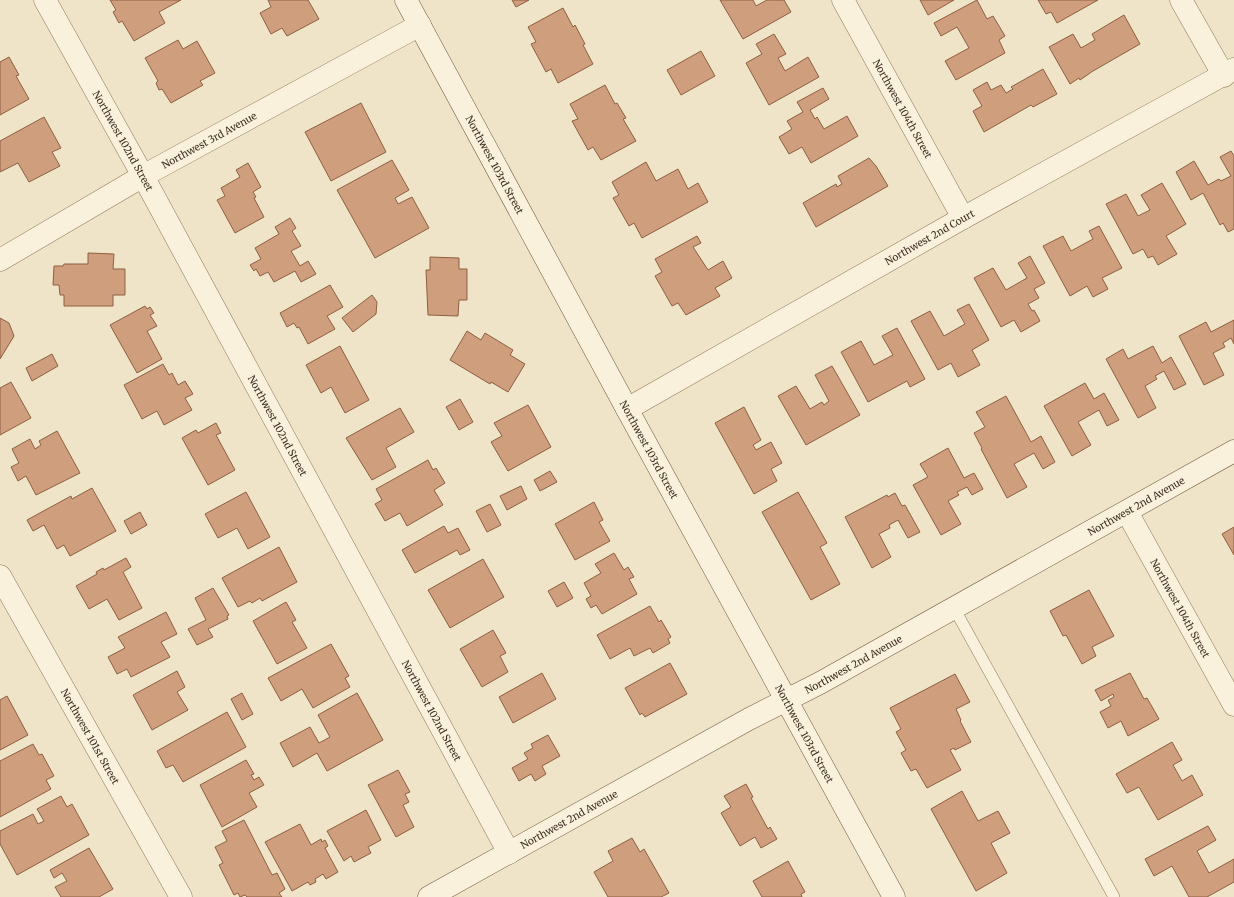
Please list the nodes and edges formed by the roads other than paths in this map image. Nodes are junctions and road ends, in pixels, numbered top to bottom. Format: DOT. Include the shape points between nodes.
graph roads {
  1 [pos="45,0"];
  2 [pos="406,0"];
  3 [pos="843,0"];
  4 [pos="1181,0"];
  5 [pos="420,25"];
  6 [pos="1229,72"];
  7 [pos="143,176"];
  8 [pos="963,218"];
  9 [pos="0,260"];
  10 [pos="627,409"];
  11 [pos="1234,451"];
  12 [pos="1127,512"];
  13 [pos="0,576"];
  14 [pos="954,608"];
  15 [pos="787,700"];
  16 [pos="1234,705"];
  17 [pos="509,853"];
  18 [pos="180,897"];
  19 [pos="429,897"];
  20 [pos="894,897"];
  21 [pos="1114,897"];
  1 -- 7 [label="street, Northwest 102nd Street"];
  2 -- 5 [label="street, Northwest 103rd Street"];
  3 -- 8 [label="street, Northwest 104th Street"];
  4 -- 6 [label="street"];
  5 -- 7 [label="street, Northwest 3rd Avenue"];
  5 -- 10 [label="street, Northwest 103rd Street"];
  6 -- 8 [label="street, Northwest 2nd Court"];
  7 -- 9 [label="street, Northwest 3rd Avenue"];
  7 -- 17 [label="street, Northwest 102nd Street"];
  8 -- 10 [label="street, Northwest 2nd Court"];
  10 -- 15 [label="street, Northwest 103rd Street"];
  11 -- 12 [label="street, Northwest 2nd Avenue"];
  12 -- 14 [label="street, Northwest 2nd Avenue"];
  12 -- 16 [label="street, Northwest 104th Street"];
  13 -- 18 [label="street, Northwest 101st Street"];
  14 -- 15 [label="street, Northwest 2nd Avenue"];
  14 -- 21 [label="lane"];
  15 -- 17 [label="street, Northwest 2nd Avenue"];
  15 -- 20 [label="street, Northwest 103rd Street"];
  17 -- 19 [label="street, Northwest 2nd Avenue"];
}
